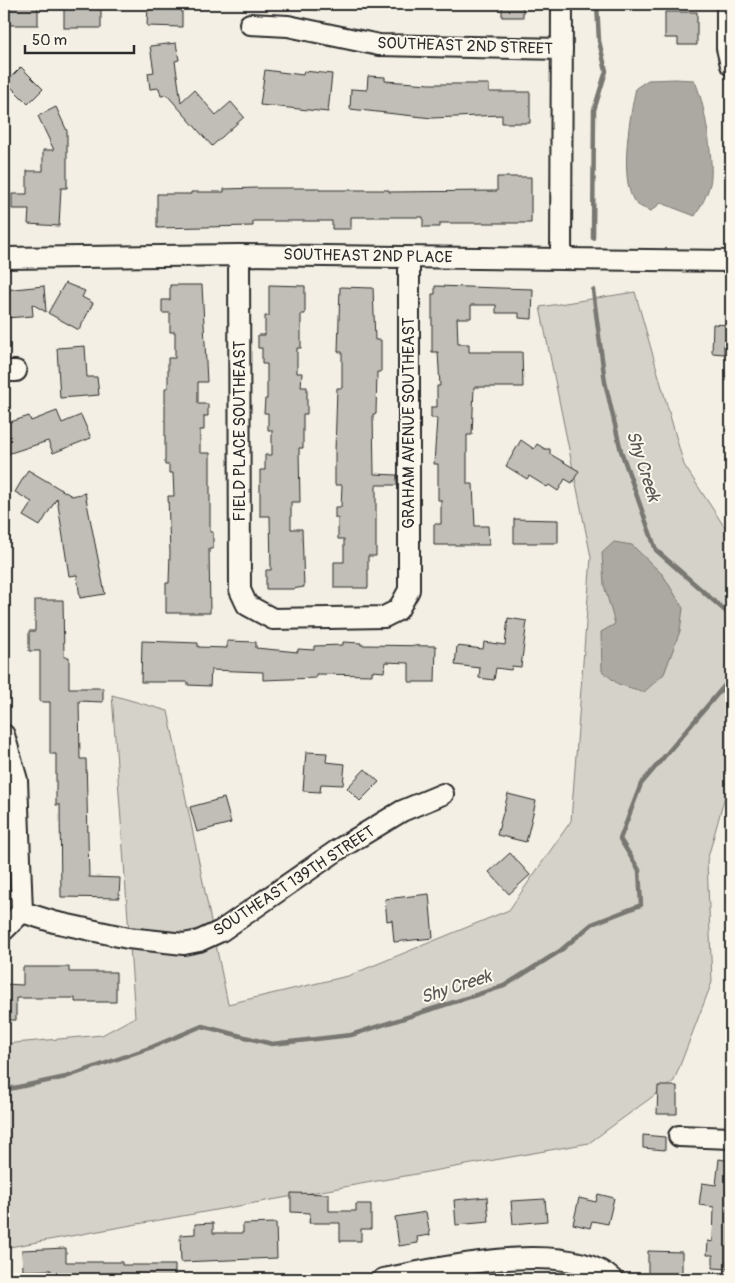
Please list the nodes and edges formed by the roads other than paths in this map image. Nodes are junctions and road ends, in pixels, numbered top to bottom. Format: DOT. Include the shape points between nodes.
graph roads {
  1 [pos="562,4"];
  2 [pos="727,4"];
  3 [pos="250,24"];
  4 [pos="562,49"];
  5 [pos="731,65"];
  6 [pos="239,255"];
  7 [pos="409,257"];
  8 [pos="4,258"];
  9 [pos="561,258"];
  10 [pos="731,261"];
  11 [pos="409,590"];
  12 [pos="4,735"];
  13 [pos="443,794"];
  14 [pos="22,912"];
  15 [pos="4,930"];
  16 [pos="679,1136"];
  17 [pos="731,1138"];
  18 [pos="476,1271"];
  19 [pos="609,1277"];
  20 [pos="384,1279"];
  1 -- 4 [label="street"];
  2 -- 5 [label="street" via="727,48"];
  3 -- 4 [label="street, SOUTHEAST 2ND STREET" via="288,26 379,45"];
  4 -- 9 [label="street"];
  6 -- 7 [label="street, SOUTHEAST 2ND PLACE"];
  6 -- 8 [label="street, SOUTHEAST 2ND PLACE"];
  6 -- 11 [label="street, FIELD PLACE SOUTHEAST" via="240,590 247,605 273,619 384,617 398,610"];
  7 -- 9 [label="street, SOUTHEAST 2ND PLACE"];
  7 -- 11 [label="street, GRAHAM AVENUE SOUTHEAST"];
  9 -- 10 [label="street, SOUTHEAST 2ND PLACE"];
  12 -- 14 [label="street" via="17,780"];
  13 -- 14 [label="street, SOUTHEAST 139TH STREET" via="402,811 338,848 220,931 199,941 184,944 128,938"];
  14 -- 15 [label="street"];
  16 -- 17 [label="street"];
  18 -- 19 [label="street" via="558,1258 587,1264"];
  18 -- 20 [label="street"];
}
